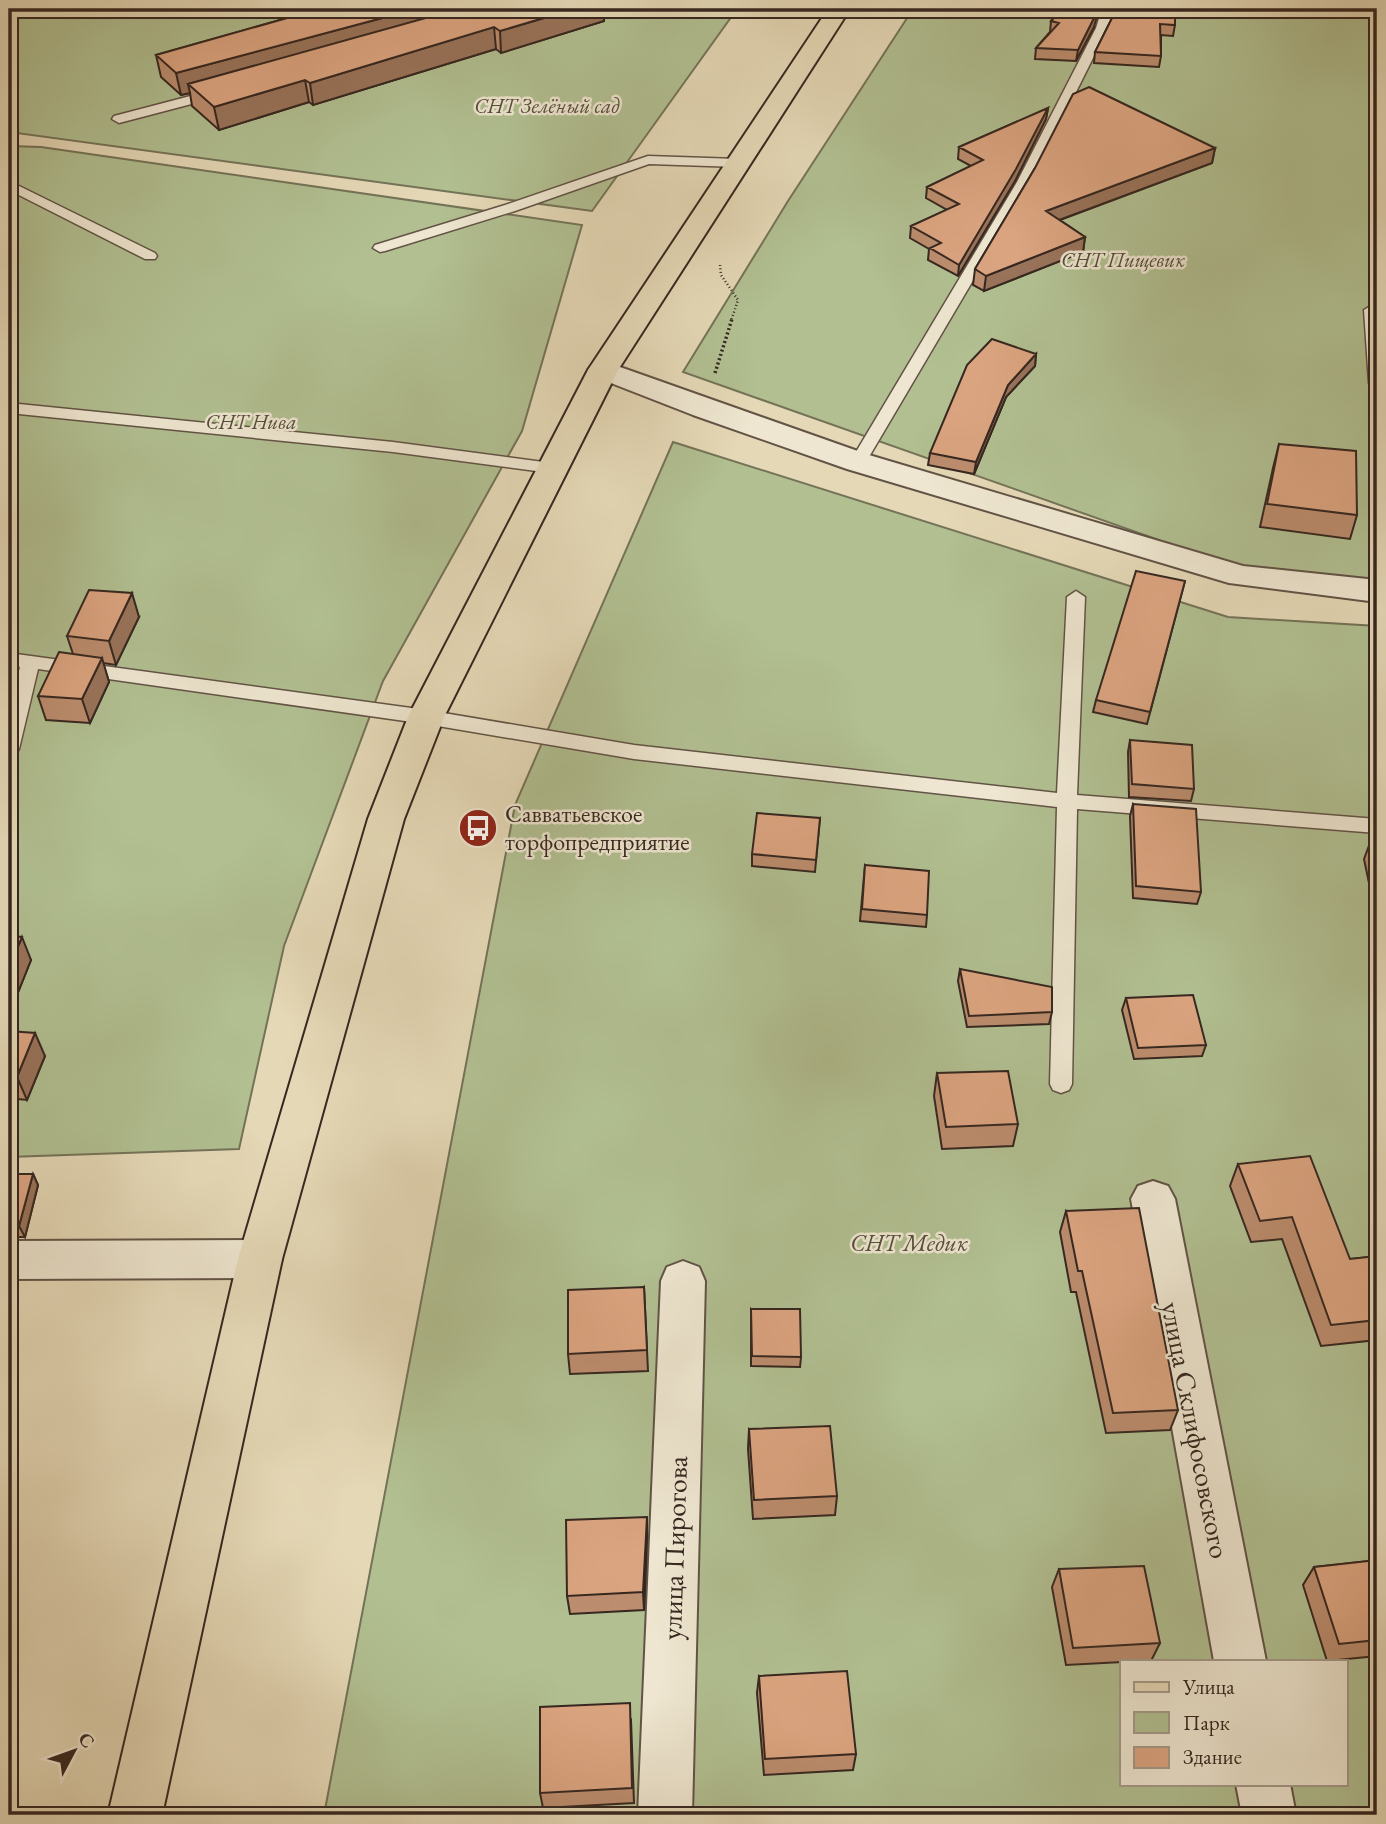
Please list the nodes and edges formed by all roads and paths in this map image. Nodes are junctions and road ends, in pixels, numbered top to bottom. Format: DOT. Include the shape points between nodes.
graph roads {
  1 [pos="839,9"];
  2 [pos="1108,9"];
  3 [pos="227,90"];
  4 [pos="119,119"];
  5 [pos="738,163"];
  6 [pos="9,186"];
  7 [pos="380,248"];
  8 [pos="150,256"];
  9 [pos="1372,310"];
  10 [pos="603,370"];
  11 [pos="1377,383"];
  12 [pos="9,408"];
  13 [pos="858,462"];
  14 [pos="551,468"];
  15 [pos="1375,587"];
  16 [pos="1076,597"];
  17 [pos="9,659"];
  18 [pos="31,662"];
  19 [pos="426,717"];
  20 [pos="9,749"];
  21 [pos="1067,801"];
  22 [pos="1377,826"];
  23 [pos="1061,1084"];
  24 [pos="1153,1199"];
  25 [pos="260,1259"];
  26 [pos="9,1260"];
  27 [pos="683,1281"];
  28 [pos="1240,1660"];
  29 [pos="1263,1786"];
  30 [pos="135,1815"];
  31 [pos="665,1815"];
  32 [pos="1269,1815"];
  1 -- 5 [label="main road"];
  2 -- 13 [label="lane" via="1024,182"];
  3 -- 4 [label="lane"];
  5 -- 7 [label="lane" via="648,160"];
  5 -- 10 [label="main road"];
  6 -- 8 [label="lane"];
  9 -- 11 [label="lane"];
  10 -- 13 [label="street"];
  10 -- 14 [label="main road"];
  12 -- 14 [label="lane"];
  13 -- 15 [label="street" via="1241,576"];
  14 -- 19 [label="main road"];
  16 -- 21 [label="lane"];
  17 -- 18 [label="lane"];
  18 -- 19 [label="lane"];
  18 -- 20 [label="lane"];
  19 -- 21 [label="lane" via="634,752"];
  19 -- 25 [label="main road" via="364,890"];
  21 -- 22 [label="lane"];
  21 -- 23 [label="lane"];
  24 -- 28 [label="street, улица Склифосовского"];
  25 -- 26 [label="street"];
  25 -- 30 [label="main road"];
  27 -- 31 [label="street, улица Пирогова"];
  29 -- 32 [label="street"];
}
